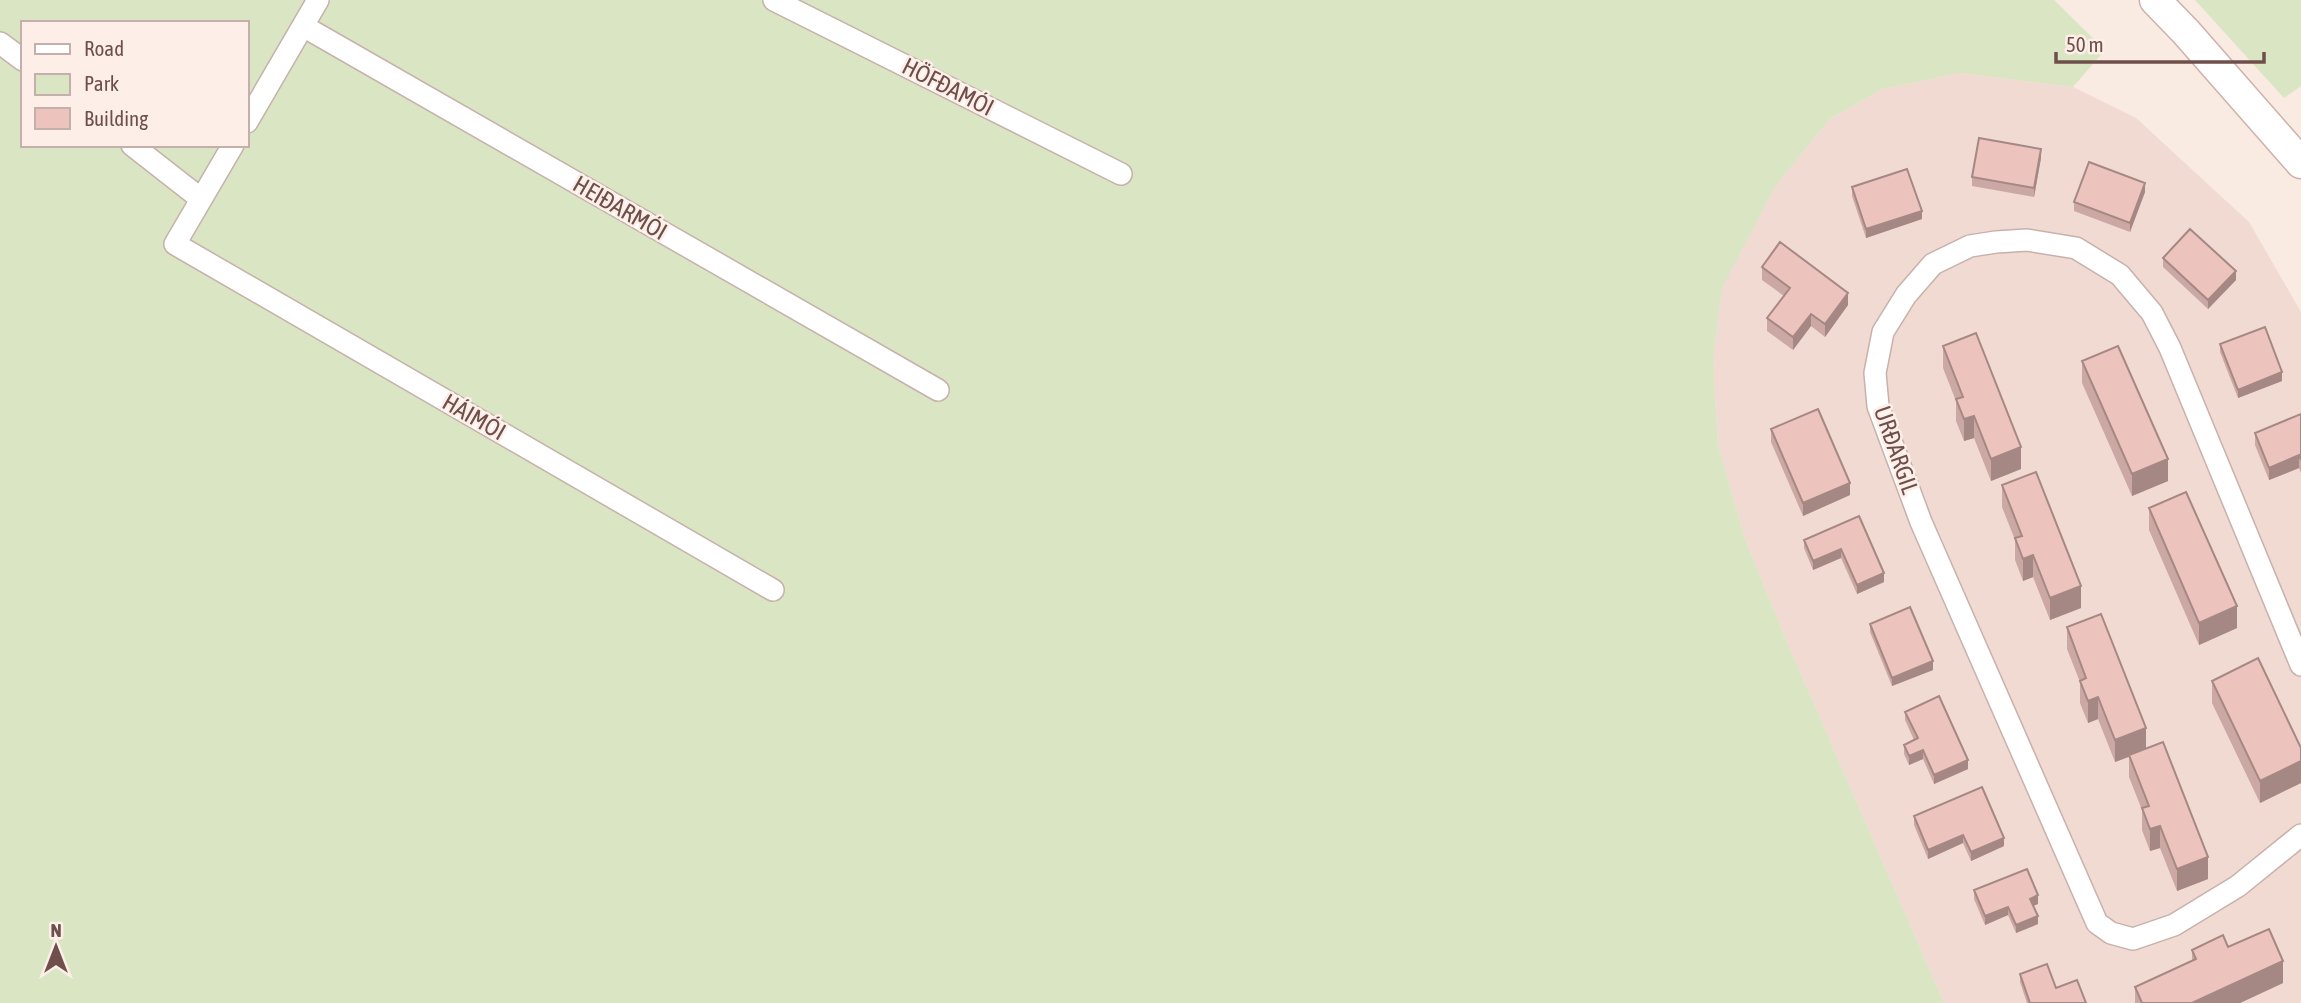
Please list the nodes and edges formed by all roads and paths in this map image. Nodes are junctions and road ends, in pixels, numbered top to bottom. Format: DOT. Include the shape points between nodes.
graph roads {
  1 [pos="318,0"];
  2 [pos="774,0"];
  3 [pos="2155,0"];
  4 [pos="303,26"];
  5 [pos="0,43"];
  6 [pos="21,59"];
  7 [pos="248,120"];
  8 [pos="135,147"];
  9 [pos="232,147"];
  10 [pos="2301,163"];
  11 [pos="1121,174"];
  12 [pos="201,200"];
  13 [pos="938,390"];
  14 [pos="773,590"];
  15 [pos="2301,665"];
  16 [pos="2301,835"];
  1 -- 4 [label="street"];
  2 -- 11 [label="street, HÖFÐAMÓI"];
  3 -- 10 [label="street"];
  4 -- 7 [label="street"];
  4 -- 13 [label="street, HEIÐARMÓI"];
  5 -- 6 [label="street"];
  8 -- 12 [label="street"];
  9 -- 12 [label="street"];
  12 -- 14 [label="street, HÁIMÓI" via="175,244"];
  15 -- 16 [label="street, URÐARGIL" via="2170,348 2133,289 2120,275 2076,248 2027,240 1970,246 1933,264 1883,332 1875,373 1878,406 1922,522 2096,923 2133,939 2174,925 2238,887"];
}
